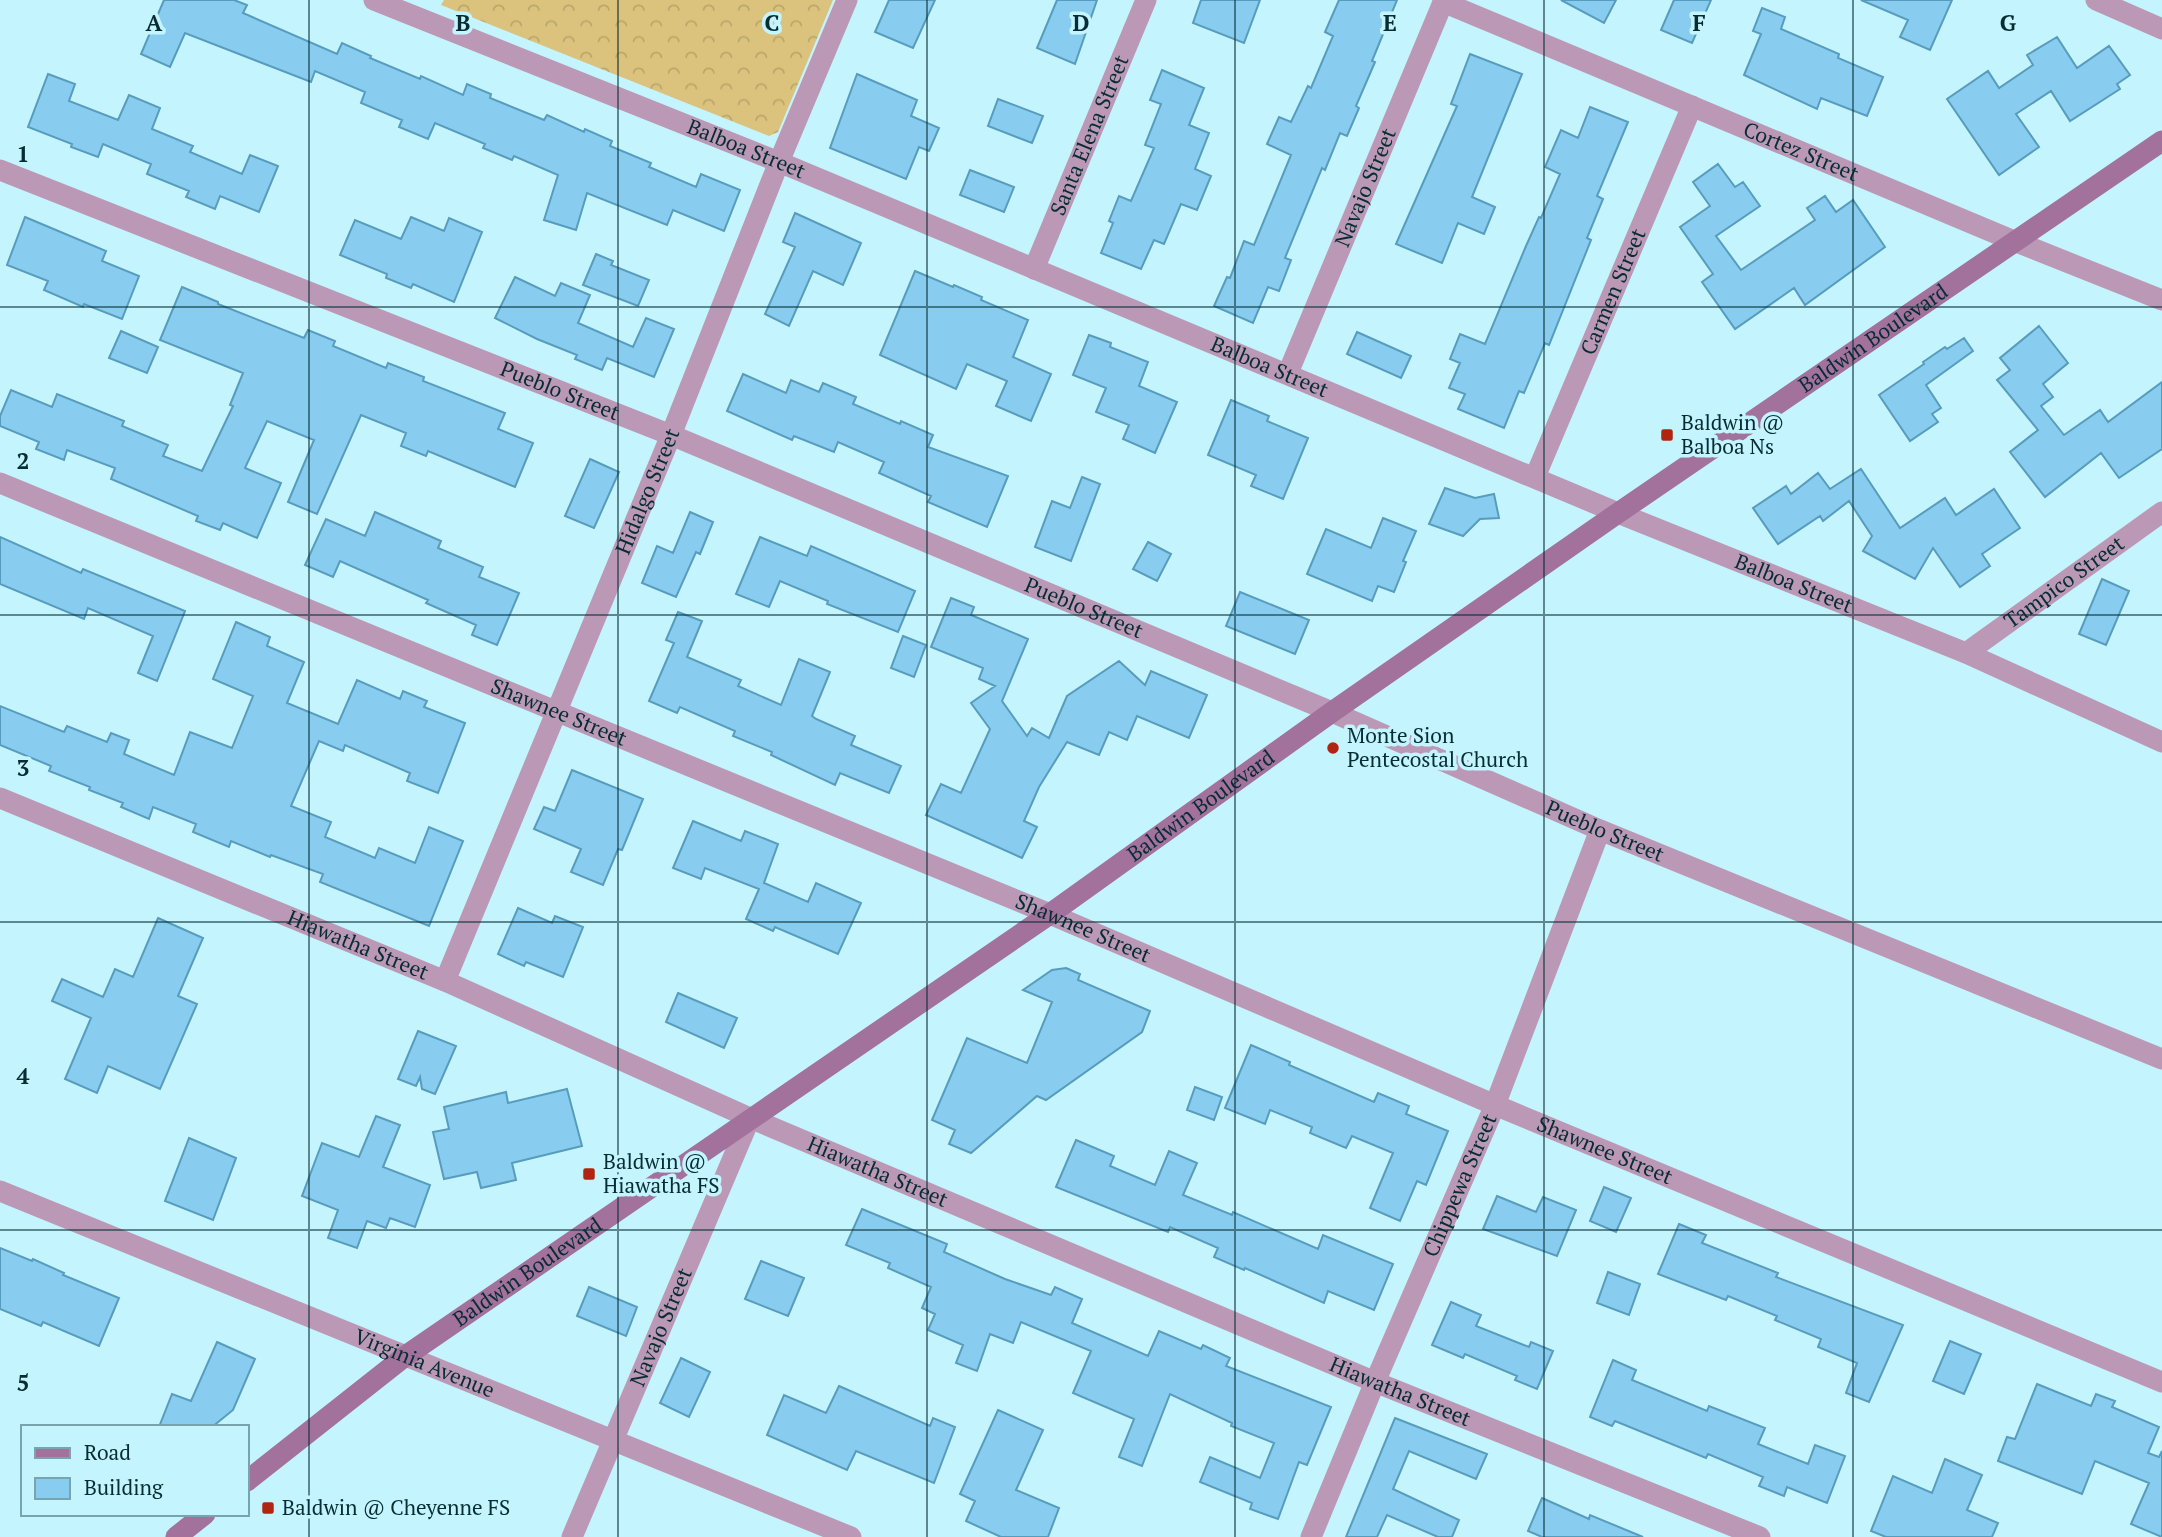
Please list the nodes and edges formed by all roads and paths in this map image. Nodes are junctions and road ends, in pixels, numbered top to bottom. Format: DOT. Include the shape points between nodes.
graph roads {
  1 [pos="374,0"];
  2 [pos="847,0"];
  3 [pos="1146,0"];
  4 [pos="2096,0"];
  5 [pos="1443,1"];
  6 [pos="2162,29"];
  7 [pos="1692,106"];
  8 [pos="2162,141"];
  9 [pos="779,162"];
  10 [pos="0,170"];
  11 [pos="2014,241"];
  12 [pos="1034,269"];
  13 [pos="2162,300"];
  14 [pos="1288,373"];
  15 [pos="671,435"];
  16 [pos="1535,477"];
  17 [pos="0,483"];
  18 [pos="2162,512"];
  19 [pos="1618,513"];
  20 [pos="1966,653"];
  21 [pos="556,710"];
  22 [pos="1332,712"];
  23 [pos="2162,742"];
  24 [pos="0,798"];
  25 [pos="1600,830"];
  26 [pos="1050,914"];
  27 [pos="445,981"];
  28 [pos="2162,1059"];
  29 [pos="1495,1104"];
  30 [pos="750,1118"];
  31 [pos="0,1191"];
  32 [pos="404,1357"];
  33 [pos="1375,1382"];
  34 [pos="2162,1382"];
  35 [pos="613,1440"];
  36 [pos="248,1480"];
  37 [pos="202,1516"];
  38 [pos="176,1537"];
  39 [pos="572,1537"];
  40 [pos="851,1537"];
  41 [pos="1311,1537"];
  42 [pos="1760,1537"];
  1 -- 9 [label="street, Balboa Street"];
  2 -- 9 [label="street, Hidalgo Street"];
  3 -- 12 [label="street, Santa Elena Street"];
  4 -- 6 [label="street"];
  5 -- 7 [label="street, Cortez Street"];
  5 -- 14 [label="street, Navajo Street"];
  7 -- 11 [label="street, Cortez Street"];
  7 -- 16 [label="street, Carmen Street"];
  8 -- 11 [label="main road, Baldwin Boulevard"];
  9 -- 12 [label="street, Balboa Street"];
  9 -- 15 [label="street, Hidalgo Street"];
  10 -- 15 [label="street, Pueblo Street"];
  11 -- 13 [label="street, Cortez Street"];
  11 -- 19 [label="main road, Baldwin Boulevard"];
  12 -- 14 [label="street, Balboa Street"];
  14 -- 16 [label="street, Balboa Street"];
  15 -- 21 [label="street, Hidalgo Street"];
  15 -- 22 [label="street, Pueblo Street"];
  16 -- 19 [label="street, Balboa Street"];
  17 -- 21 [label="street, Shawnee Street"];
  18 -- 20 [label="street, Tampico Street"];
  19 -- 20 [label="street, Balboa Street"];
  19 -- 22 [label="main road, Baldwin Boulevard"];
  20 -- 23 [label="street, Balboa Street"];
  21 -- 26 [label="street, Shawnee Street"];
  21 -- 27 [label="street, Hidalgo Street"];
  22 -- 25 [label="street, Pueblo Street"];
  22 -- 26 [label="main road, Baldwin Boulevard"];
  24 -- 27 [label="street, Hiawatha Street"];
  25 -- 28 [label="street, Pueblo Street"];
  25 -- 29 [label="street, Chippewa Street"];
  26 -- 29 [label="street, Shawnee Street"];
  26 -- 30 [label="main road, Baldwin Boulevard"];
  27 -- 30 [label="street, Hiawatha Street"];
  29 -- 33 [label="street, Chippewa Street"];
  29 -- 34 [label="street, Shawnee Street"];
  30 -- 32 [label="main road, Baldwin Boulevard"];
  30 -- 33 [label="street, Hiawatha Street"];
  30 -- 35 [label="street, Navajo Street"];
  31 -- 32 [label="street, Virginia Avenue"];
  32 -- 35 [label="street, Virginia Avenue"];
  32 -- 36 [label="main road, Baldwin Boulevard"];
  33 -- 41 [label="street, Chippewa Street"];
  33 -- 42 [label="street, Hiawatha Street"];
  35 -- 39 [label="street, Navajo Street"];
  35 -- 40 [label="street, Virginia Avenue"];
  37 -- 38 [label="main road"];
}
